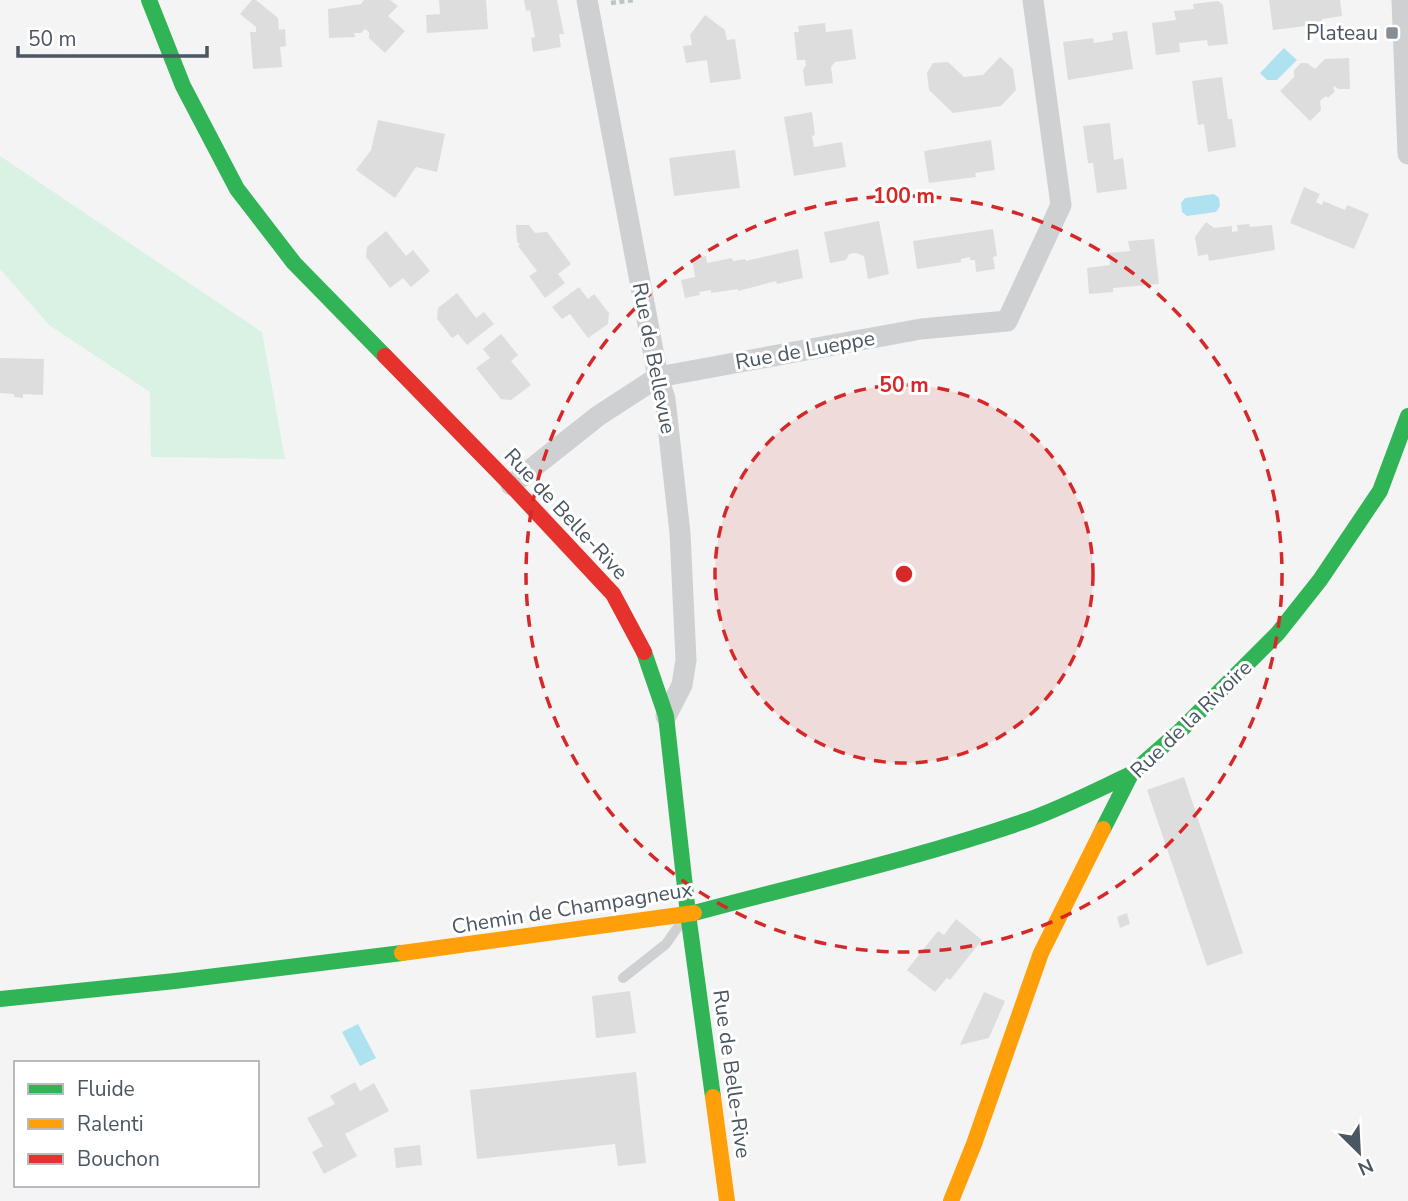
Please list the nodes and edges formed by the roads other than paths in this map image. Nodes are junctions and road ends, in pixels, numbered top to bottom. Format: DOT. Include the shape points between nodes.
graph roads {
  1 [pos="149,0"];
  2 [pos="587,0"];
  3 [pos="1033,0"];
  4 [pos="1402,0"];
  5 [pos="1408,154"];
  6 [pos="658,377"];
  7 [pos="1408,416"];
  8 [pos="511,485"];
  9 [pos="666,716"];
  10 [pos="1131,774"];
  11 [pos="688,914"];
  12 [pos="623,978"];
  13 [pos="0,999"];
  14 [pos="727,1201"];
  15 [pos="951,1201"];
  1 -- 8 [label="street, Rue de Belle-Rive" via="183,86 237,188 294,263"];
  2 -- 6 [label="street, Rue de Bellevue"];
  3 -- 6 [label="street, Rue de Lueppe" via="1061,205 1007,321 921,328"];
  4 -- 5 [label="street"];
  6 -- 8 [label="street, Rue de Lueppe" via="598,416"];
  6 -- 9 [label="street, Rue de Bellevue" via="665,399 680,533 686,660 682,685"];
  7 -- 10 [label="street, Rue de la Rivoire" via="1380,491 1320,580 1278,634"];
  8 -- 9 [label="street, Rue de Belle-Rive" via="613,594 643,650"];
  9 -- 11 [label="street, Rue de Belle-Rive"];
  10 -- 11 [label="street, Chemin de Champagneux" via="1030,819 938,849"];
  10 -- 15 [label="street, Rue de la Rivoire" via="1041,953"];
  11 -- 12 [label="lane" via="666,944"];
  11 -- 13 [label="street, Chemin de Champagneux" via="413,953"];
  11 -- 14 [label="street, Rue de Belle-Rive"];
}
